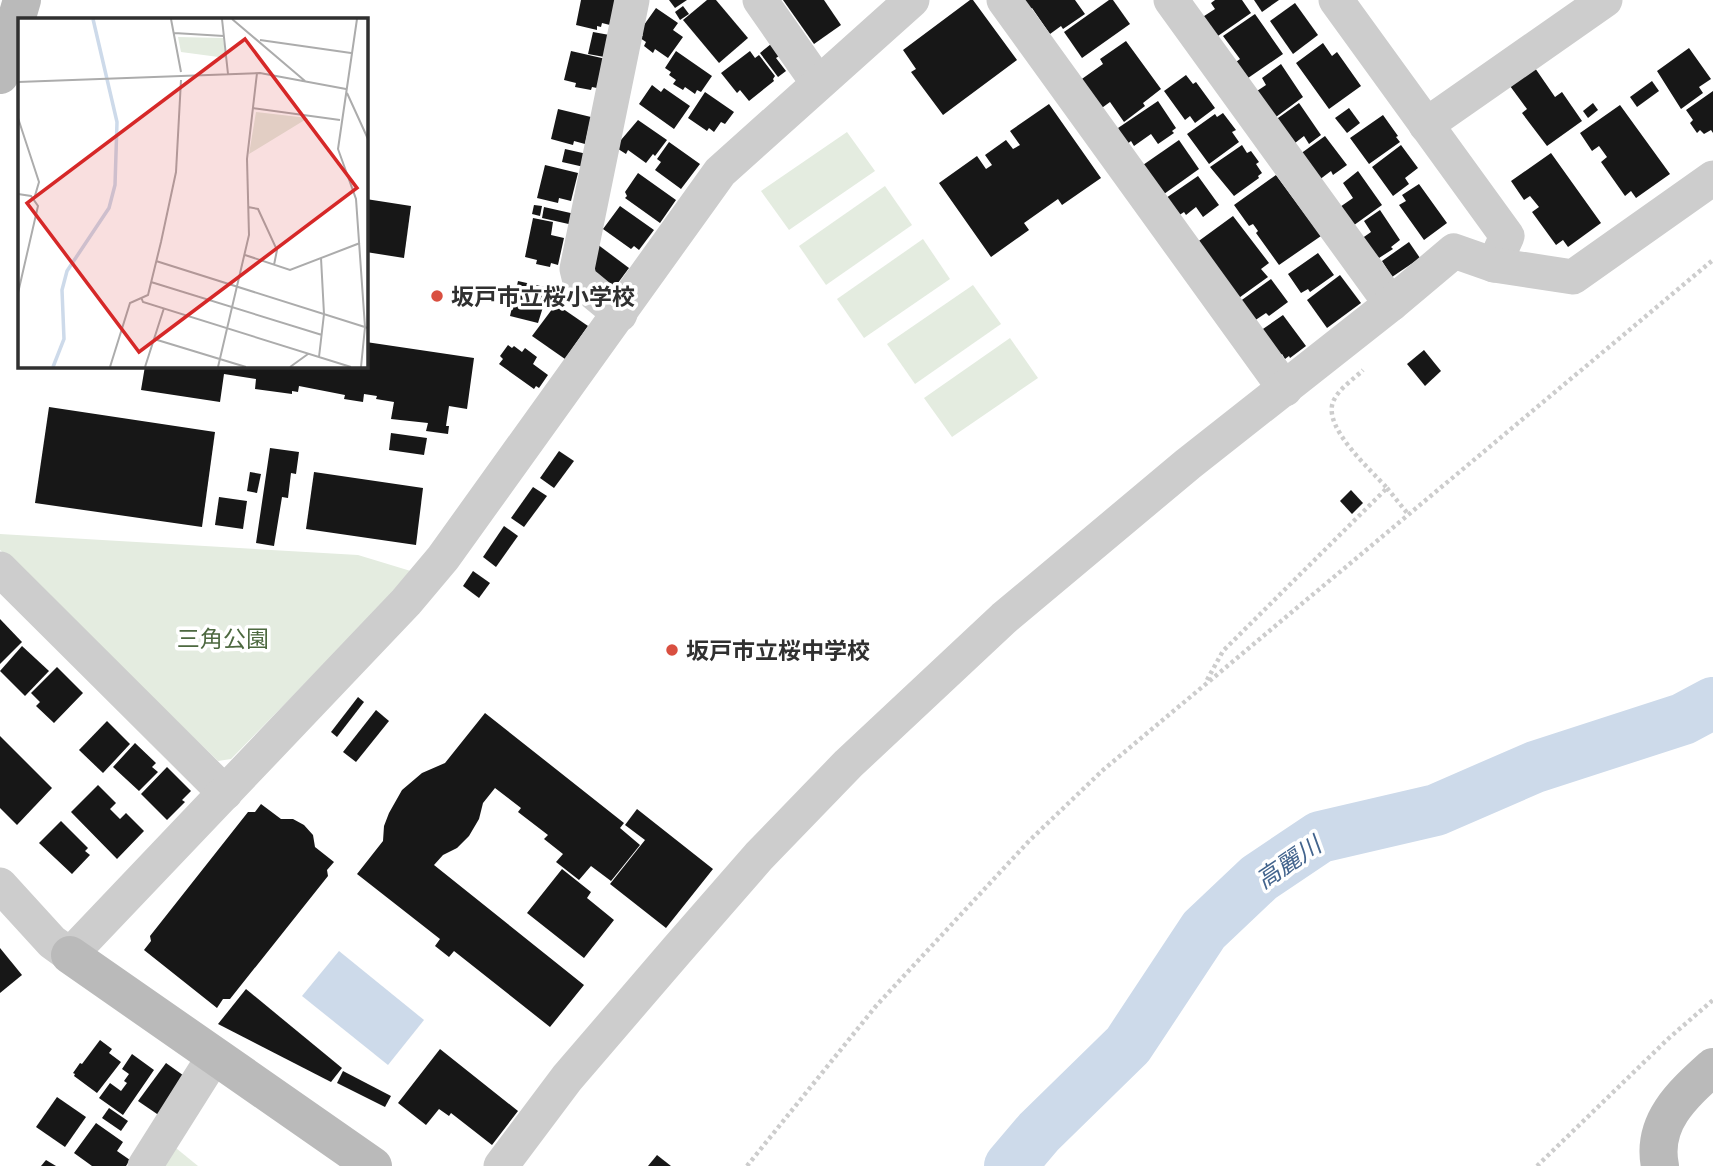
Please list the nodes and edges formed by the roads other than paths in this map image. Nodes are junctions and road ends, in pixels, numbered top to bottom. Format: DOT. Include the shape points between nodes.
graph roads {
  1 [pos="22,0"];
  2 [pos="632,0"];
  3 [pos="760,0"];
  4 [pos="912,0"];
  5 [pos="1004,0"];
  6 [pos="1171,0"];
  7 [pos="1336,0"];
  8 [pos="1592,4"];
  9 [pos="0,75"];
  10 [pos="818,83"];
  11 [pos="1426,125"];
  12 [pos="1713,178"];
  13 [pos="1494,265"];
  14 [pos="1391,304"];
  15 [pos="620,314"];
  16 [pos="1285,389"];
  17 [pos="0,569"];
  18 [pos="225,793"];
  19 [pos="0,885"];
  20 [pos="70,955"];
  21 [pos="215,1055"];
  22 [pos="1713,1068"];
  23 [pos="1655,1165"];
  24 [pos="145,1166"];
  25 [pos="373,1166"];
  26 [pos="501,1166"];
  1 -- 9 [label="street"];
  2 -- 15 [label="street" via="577,269 580,281"];
  3 -- 10 [label="street"];
  4 -- 10 [label="street"];
  5 -- 16 [label="street"];
  6 -- 14 [label="street"];
  7 -- 11 [label="street"];
  8 -- 11 [label="street"];
  10 -- 15 [label="street" via="720,172"];
  11 -- 13 [label="street" via="1507,236"];
  12 -- 13 [label="street" via="1573,278"];
  13 -- 14 [label="street" via="1454,251"];
  14 -- 16 [label="street"];
  15 -- 18 [label="street" via="443,558"];
  16 -- 26 [label="street" via="1004,618 848,764 759,856 567,1078"];
  17 -- 18 [label="street"];
  18 -- 20 [label="street"];
  19 -- 20 [label="street" via="52,942"];
  20 -- 21 [label="street"];
  21 -- 24 [label="street"];
  21 -- 25 [label="street"];
  22 -- 23 [label="street" via="1669,1111"];
}
